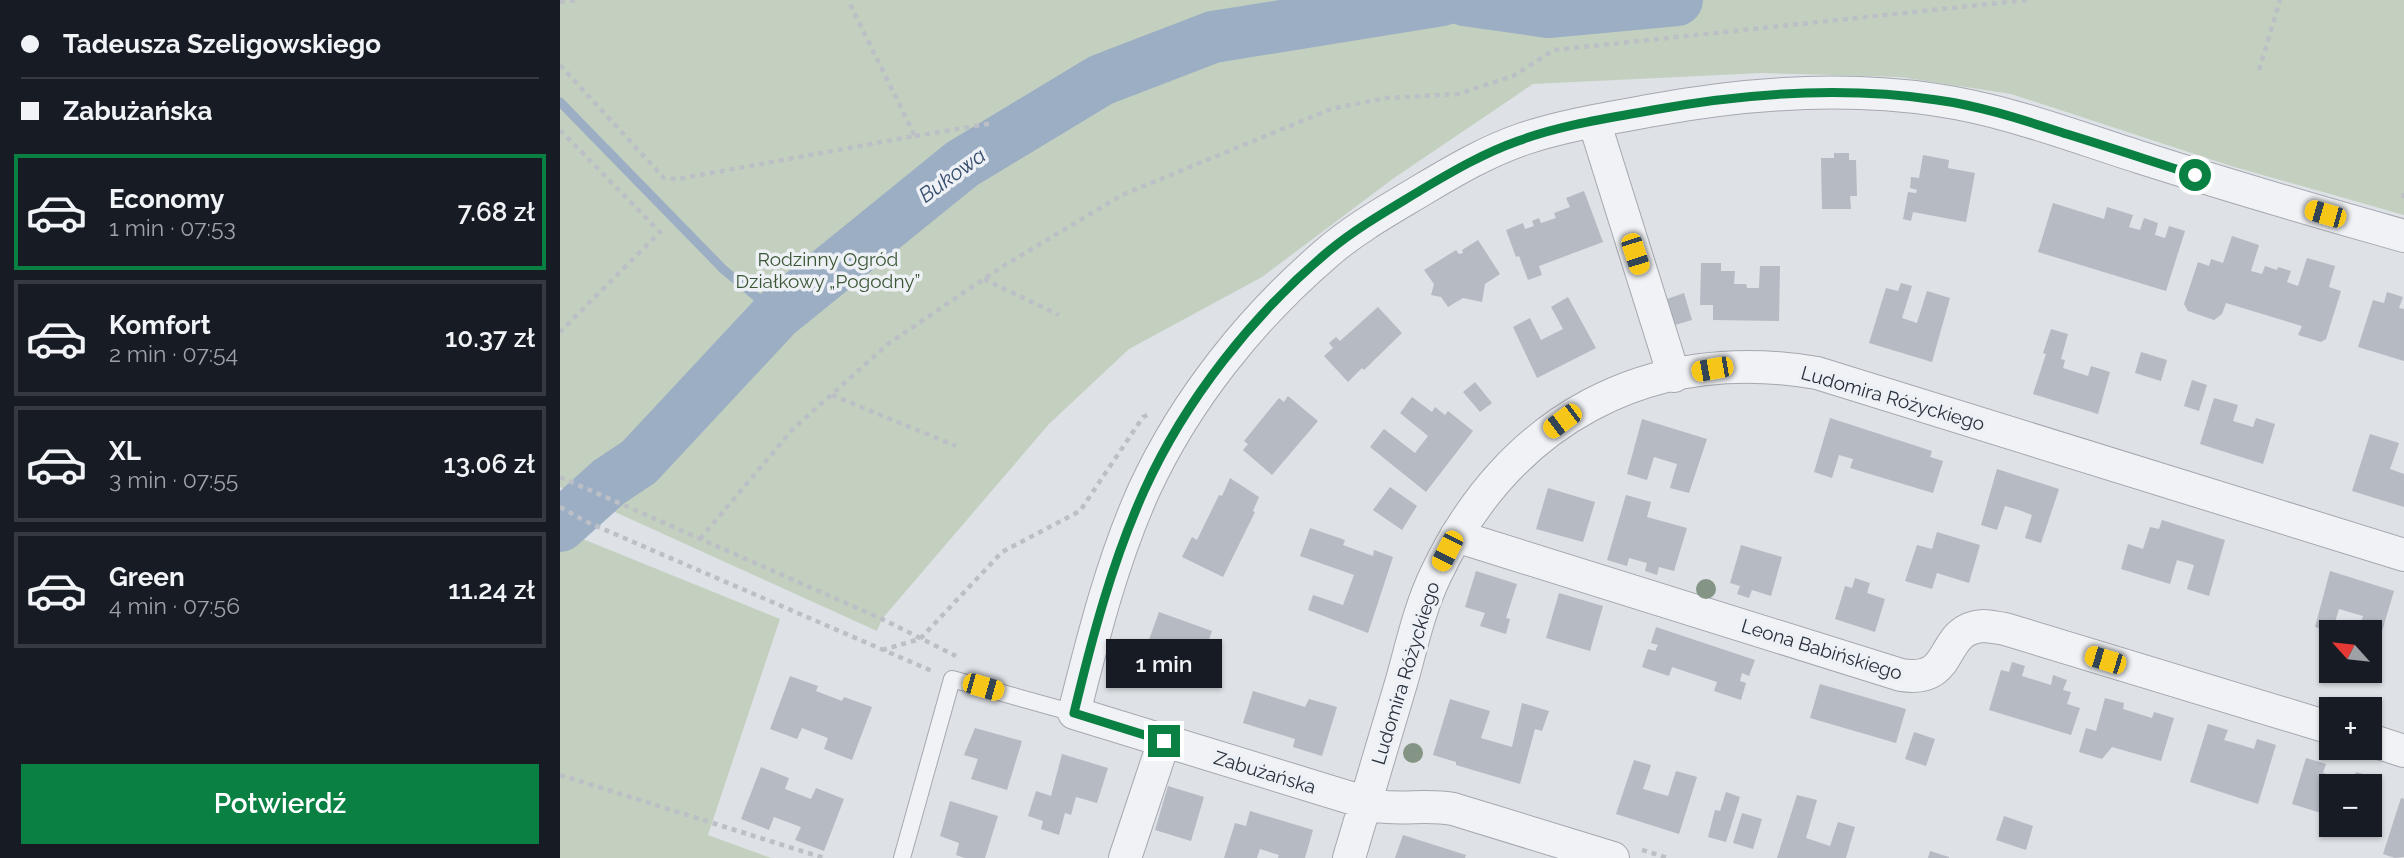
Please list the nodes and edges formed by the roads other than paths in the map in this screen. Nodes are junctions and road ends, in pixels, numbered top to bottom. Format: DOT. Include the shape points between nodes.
graph roads {
  1 [pos="1594,121"];
  2 [pos="2404,236"];
  3 [pos="1674,376"];
  4 [pos="1456,536"];
  5 [pos="2404,555"];
  6 [pos="1074,713"];
  7 [pos="2319,724"];
  8 [pos="1164,741"];
  9 [pos="2382,744"];
  10 [pos="2404,751"];
  11 [pos="1366,803"];
  12 [pos="1523,845"];
  13 [pos="902,858"];
  14 [pos="1125,858"];
  15 [pos="1349,858"];
  16 [pos="1613,858"];
  1 -- 2 [label="street" via="1768,94 1845,93 1939,100 2008,116"];
  1 -- 3 [label="street"];
  1 -- 6 [label="street" via="1523,139 1466,163 1358,229 1263,315 1194,401 1146,487 1105,598"];
  3 -- 4 [label="street, Ludomira Różyckiego" via="1608,395 1562,421 1496,479"];
  3 -- 5 [label="street, Ludomira Różyckiego" via="1758,366 1817,373"];
  4 -- 7 [label="street, Leona Babińskiego" via="1901,675 1913,677 1936,670 1958,635 1984,626"];
  4 -- 11 [label="street, Ludomira Różyckiego" via="1424,600"];
  6 -- 8 [label="street, Zabużańska"];
  6 -- 13 [label="lane" via="952,679"];
  8 -- 11 [label="street, Zabużańska"];
  8 -- 14 [label="street"];
  9 -- 10 [label="street"];
  11 -- 12 [label="street, Zabużańska" via="1391,808 1445,807"];
  11 -- 15 [label="street"];
  12 -- 16 [label="street, Zabużańska"];
}
